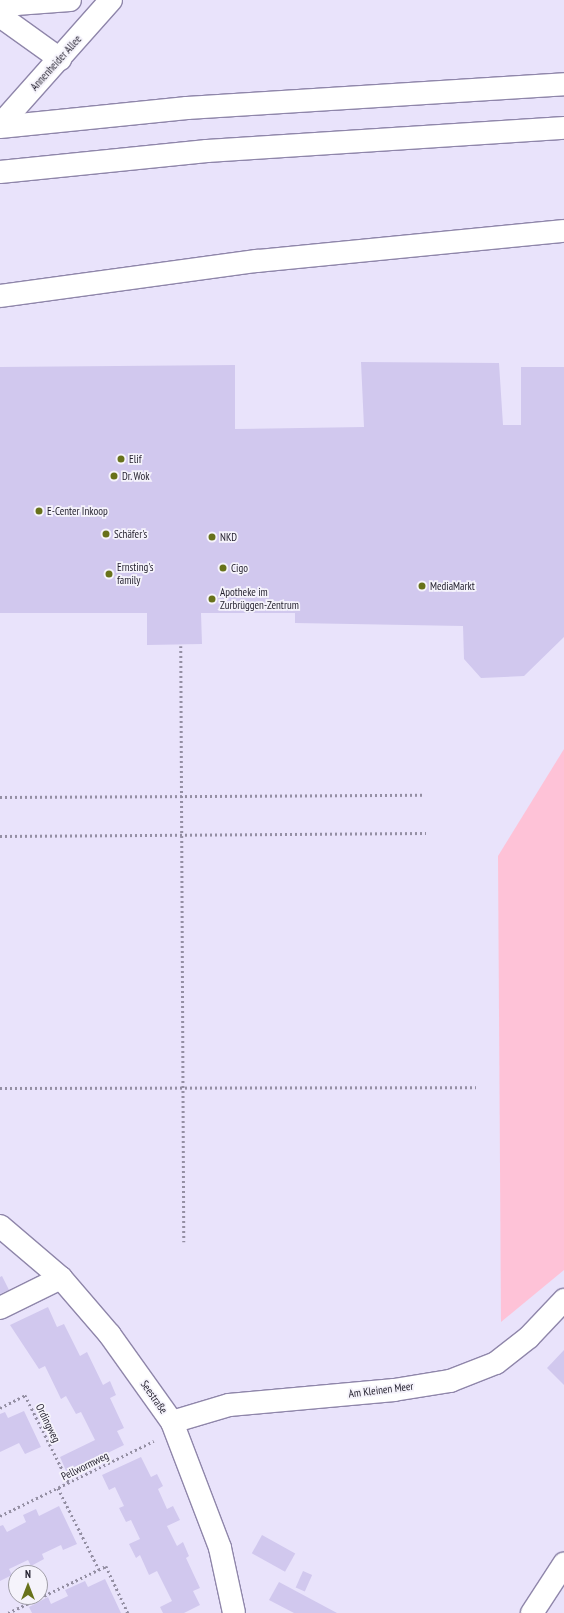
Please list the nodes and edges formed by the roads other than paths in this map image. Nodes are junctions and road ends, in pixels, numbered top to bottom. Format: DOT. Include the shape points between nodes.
graph roads {
  1 [pos="6,0"];
  2 [pos="70,0"];
  3 [pos="111,0"];
  4 [pos="0,16"];
  5 [pos="60,59"];
  6 [pos="564,84"];
  7 [pos="0,126"];
  8 [pos="564,128"];
  9 [pos="9,171"];
  10 [pos="564,231"];
  11 [pos="0,296"];
  12 [pos="0,1226"];
  13 [pos="61,1278"];
  14 [pos="564,1300"];
  15 [pos="0,1308"];
  16 [pos="172,1422"];
  17 [pos="564,1564"];
  18 [pos="234,1613"];
  19 [pos="532,1613"];
  1 -- 2 [label="main road" via="16,4"];
  3 -- 5 [label="main road, Annenheider Allee"];
  4 -- 5 [label="main road"];
  5 -- 7 [label="main road, Annenheider Allee"];
  6 -- 7 [label="main road" via="322,98"];
  8 -- 9 [label="main road" via="207,151"];
  10 -- 11 [label="main road" via="257,261"];
  12 -- 13 [label="main road, Seestraße"];
  13 -- 15 [label="main road"];
  13 -- 16 [label="main road, Seestraße" via="110,1335"];
  14 -- 16 [label="main road, Am Kleinen Meer" via="529,1337 496,1363 450,1381 394,1390 229,1405"];
  16 -- 18 [label="main road, Seestraße" via="220,1548"];
  17 -- 19 [label="main road"];
}
